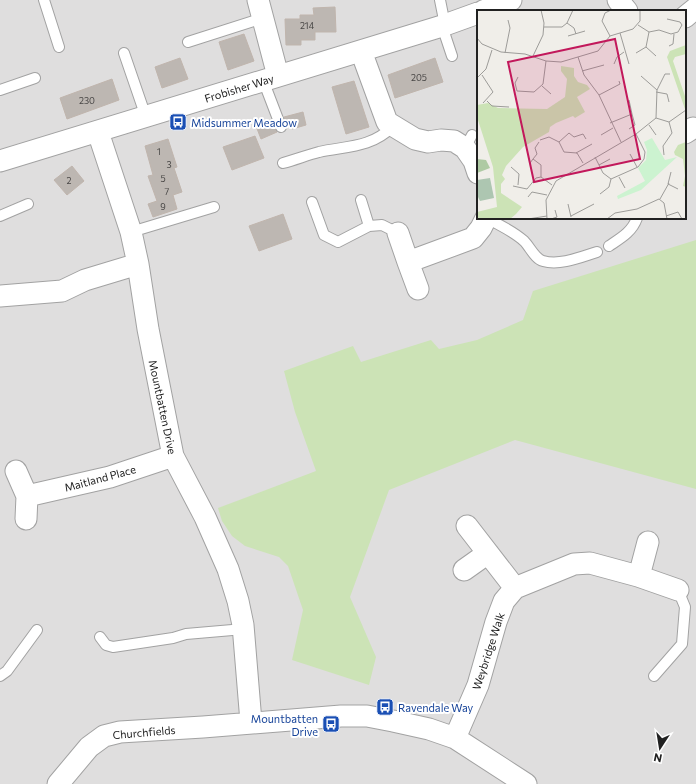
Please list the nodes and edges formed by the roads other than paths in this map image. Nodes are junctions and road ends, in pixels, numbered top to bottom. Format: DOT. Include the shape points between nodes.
graph roads {
  1 [pos="44,0"];
  2 [pos="440,0"];
  3 [pos="511,0"];
  4 [pos="618,0"];
  5 [pos="696,8"];
  6 [pos="260,9"];
  7 [pos="486,10"];
  8 [pos="626,10"];
  9 [pos="477,13"];
  10 [pos="686,16"];
  11 [pos="443,26"];
  12 [pos="188,42"];
  13 [pos="59,47"];
  14 [pos="361,51"];
  15 [pos="124,53"];
  16 [pos="452,56"];
  17 [pos="35,78"];
  18 [pos="271,78"];
  19 [pos="0,90"];
  20 [pos="146,117"];
  21 [pos="281,127"];
  22 [pos="392,127"];
  23 [pos="98,132"];
  24 [pos="0,161"];
  25 [pos="283,164"];
  26 [pos="477,170"];
  27 [pos="361,200"];
  28 [pos="312,202"];
  29 [pos="28,204"];
  30 [pos="214,207"];
  31 [pos="0,216"];
  32 [pos="486,219"];
  33 [pos="488,219"];
  34 [pos="637,219"];
  35 [pos="369,226"];
  36 [pos="131,232"];
  37 [pos="398,233"];
  38 [pos="610,246"];
  39 [pos="597,252"];
  40 [pos="408,262"];
  41 [pos="138,264"];
  42 [pos="418,289"];
  43 [pos="0,296"];
  44 [pos="173,456"];
  45 [pos="16,471"];
  46 [pos="27,496"];
  47 [pos="26,519"];
  48 [pos="467,526"];
  49 [pos="648,542"];
  50 [pos="488,553"];
  51 [pos="464,570"];
  52 [pos="639,576"];
  53 [pos="515,588"];
  54 [pos="678,590"];
  55 [pos="37,630"];
  56 [pos="244,630"];
  57 [pos="100,637"];
  58 [pos="0,676"];
  59 [pos="654,676"];
  60 [pos="251,722"];
  61 [pos="456,738"];
  62 [pos="58,784"];
  63 [pos="526,784"];
  1 -- 13 [label="lane"];
  2 -- 11 [label="lane"];
  3 -- 7 [label="street"];
  4 -- 8 [label="street"];
  5 -- 10 [label="street"];
  6 -- 12 [label="lane"];
  6 -- 18 [label="street"];
  9 -- 11 [label="street, Frobisher Way"];
  11 -- 14 [label="street, Frobisher Way"];
  11 -- 16 [label="lane"];
  14 -- 18 [label="street, Frobisher Way"];
  14 -- 22 [label="street" via="387,122"];
  15 -- 20 [label="lane"];
  17 -- 19 [label="lane"];
  18 -- 20 [label="street, Frobisher Way"];
  18 -- 21 [label="lane"];
  20 -- 23 [label="street, Frobisher Way"];
  22 -- 25 [label="lane" via="373,140 320,152"];
  22 -- 26 [label="street" via="415,140 468,142"];
  23 -- 24 [label="street, Frobisher Way"];
  23 -- 36 [label="street, Mountbatten Drive"];
  27 -- 35 [label="lane"];
  28 -- 35 [label="lane" via="324,235 338,242"];
  29 -- 31 [label="lane"];
  30 -- 36 [label="lane"];
  32 -- 40 [label="street" via="473,238"];
  33 -- 39 [label="lane" via="525,242 540,261 564,261"];
  34 -- 38 [label="lane" via="626,235"];
  35 -- 37 [label="lane" via="382,226"];
  36 -- 41 [label="street, Mountbatten Drive"];
  37 -- 40 [label="street"];
  40 -- 42 [label="street"];
  41 -- 43 [label="street" via="85,280 62,291"];
  41 -- 44 [label="street, Mountbatten Drive"];
  44 -- 46 [label="street, Maitland Place" via="110,477"];
  44 -- 56 [label="street, Mountbatten Drive" via="205,517 228,569"];
  45 -- 46 [label="street"];
  46 -- 47 [label="street"];
  48 -- 50 [label="street"];
  49 -- 52 [label="street"];
  50 -- 51 [label="street"];
  50 -- 53 [label="street"];
  52 -- 53 [label="street" via="590,563 574,564"];
  52 -- 54 [label="street"];
  53 -- 61 [label="street, Weybridge Walk" via="504,601 478,685"];
  54 -- 59 [label="lane" via="684,607 682,644"];
  55 -- 58 [label="lane" via="7,671"];
  56 -- 57 [label="lane" via="186,634 113,647"];
  56 -- 60 [label="street, Mountbatten Drive"];
  60 -- 61 [label="street" via="367,716 429,729"];
  60 -- 62 [label="street, Churchfields" via="120,732 104,736 88,747"];
  61 -- 63 [label="street"];
}
